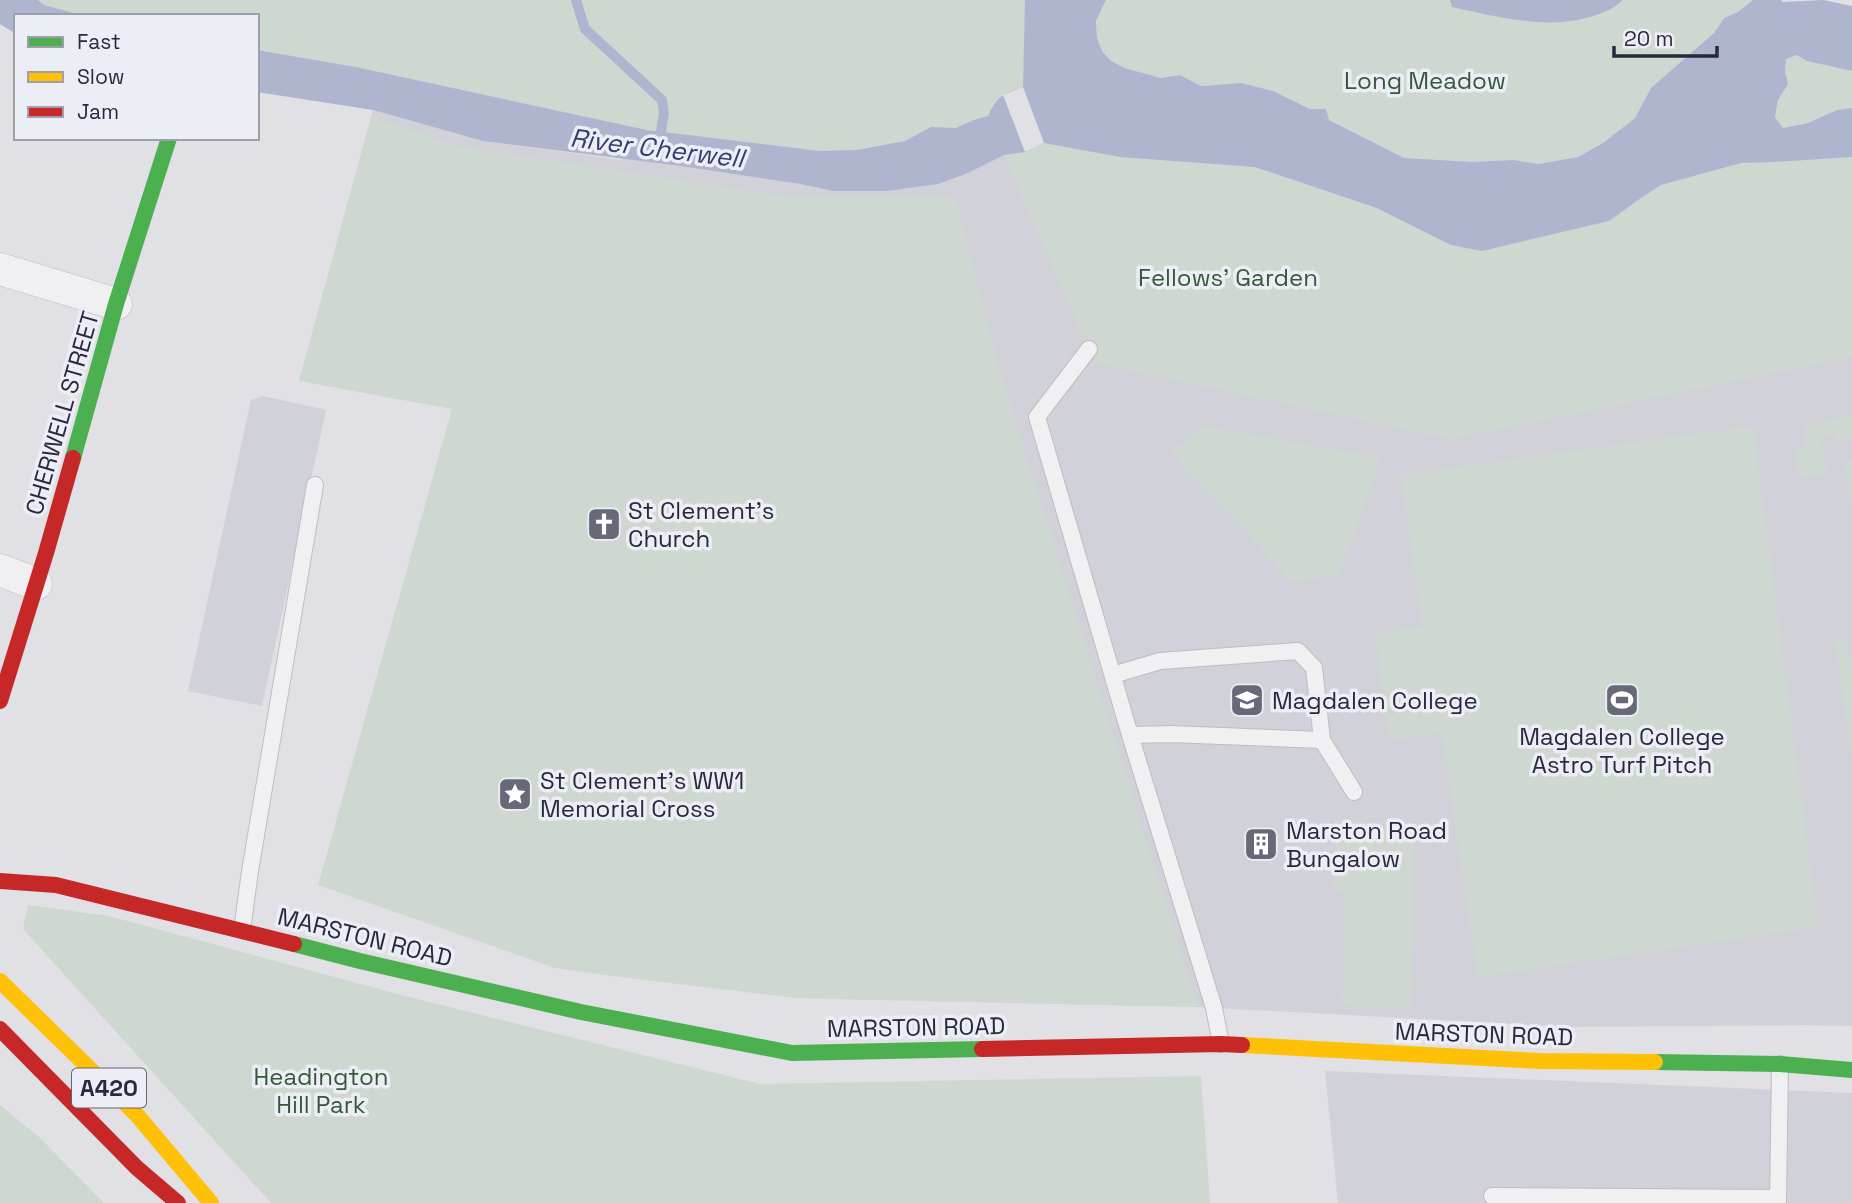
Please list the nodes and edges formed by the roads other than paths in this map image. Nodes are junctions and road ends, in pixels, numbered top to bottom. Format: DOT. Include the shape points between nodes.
graph roads {
  1 [pos="168,140"];
  2 [pos="0,269"];
  3 [pos="116,304"];
  4 [pos="1089,349"];
  5 [pos="315,485"];
  6 [pos="0,570"];
  7 [pos="36,584"];
  8 [pos="1113,676"];
  9 [pos="0,701"];
  10 [pos="1130,735"];
  11 [pos="1322,740"];
  12 [pos="1354,792"];
  13 [pos="0,881"];
  14 [pos="242,930"];
  15 [pos="0,981"];
  16 [pos="0,1029"];
  17 [pos="1222,1044"];
  18 [pos="1780,1064"];
  19 [pos="1852,1070"];
  20 [pos="1492,1196"];
  21 [pos="1778,1200"];
  22 [pos="178,1203"];
  23 [pos="211,1203"];
  1 -- 3 [label="main road, CHERWELL STREET"];
  2 -- 3 [label="street"];
  3 -- 7 [label="main road, CHERWELL STREET"];
  4 -- 8 [label="lane" via="1037,417"];
  5 -- 14 [label="lane"];
  6 -- 7 [label="street"];
  7 -- 9 [label="main road, CHERWELL STREET"];
  8 -- 10 [label="lane"];
  8 -- 11 [label="lane" via="1160,661 1298,651 1314,667"];
  10 -- 11 [label="lane"];
  10 -- 17 [label="lane"];
  11 -- 12 [label="lane"];
  13 -- 14 [label="main road, MARSTON ROAD" via="56,885"];
  14 -- 17 [label="main road, MARSTON ROAD" via="581,1012 792,1053"];
  15 -- 23 [label="main road, A420" via="137,1115"];
  16 -- 22 [label="main road, A420" via="137,1168"];
  17 -- 18 [label="main road, MARSTON ROAD" via="1540,1060"];
  18 -- 19 [label="main road, MARSTON ROAD"];
  18 -- 21 [label="lane"];
  20 -- 21 [label="lane"];
}
